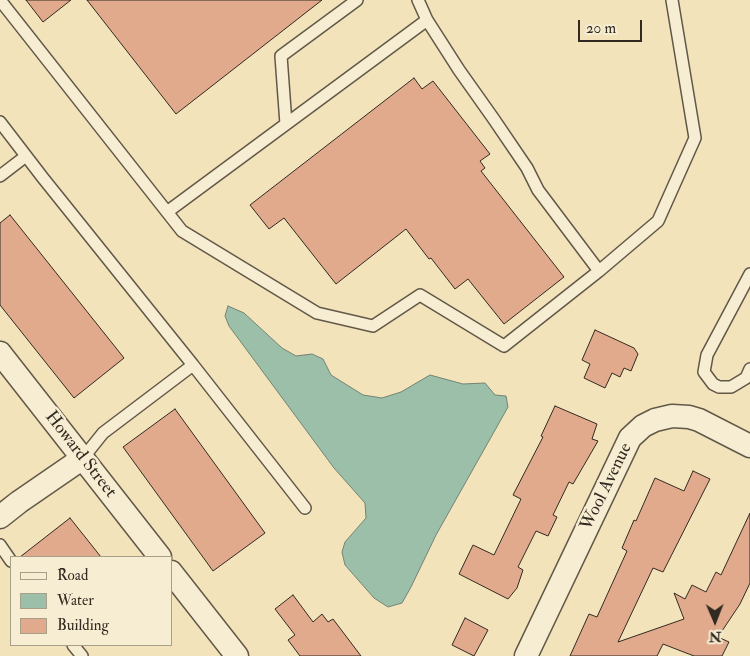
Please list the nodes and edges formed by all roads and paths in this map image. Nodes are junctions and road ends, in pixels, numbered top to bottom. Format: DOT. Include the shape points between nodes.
graph roads {
  1 [pos="0,0"];
  2 [pos="357,0"];
  3 [pos="418,0"];
  4 [pos="672,0"];
  5 [pos="427,20"];
  6 [pos="0,122"];
  7 [pos="286,124"];
  8 [pos="26,156"];
  9 [pos="0,176"];
  10 [pos="167,212"];
  11 [pos="599,271"];
  12 [pos="750,274"];
  13 [pos="0,353"];
  14 [pos="193,365"];
  15 [pos="749,376"];
  16 [pos="750,446"];
  17 [pos="83,458"];
  18 [pos="305,508"];
  19 [pos="0,517"];
  20 [pos="0,546"];
  21 [pos="159,556"];
  22 [pos="10,560"];
  23 [pos="172,573"];
  24 [pos="228,653"];
  25 [pos="526,656"];
  1 -- 10 [label="lane"];
  2 -- 7 [label="lane" via="281,56"];
  3 -- 5 [label="lane"];
  4 -- 11 [label="lane" via="694,138 658,221"];
  5 -- 7 [label="lane"];
  5 -- 11 [label="lane" via="538,190"];
  6 -- 8 [label="lane"];
  7 -- 10 [label="lane"];
  8 -- 9 [label="lane"];
  8 -- 14 [label="lane"];
  10 -- 11 [label="lane" via="182,231 317,313 373,326 420,295 504,346"];
  12 -- 15 [label="lane" via="707,354 704,372 719,387 731,387"];
  13 -- 17 [label="street, Howard Street"];
  14 -- 17 [label="lane" via="103,433"];
  14 -- 18 [label="lane"];
  16 -- 25 [label="street, Wool Avenue" via="689,417 655,420 630,438"];
  17 -- 19 [label="street"];
  17 -- 21 [label="street, Howard Street"];
  20 -- 22 [label="lane"];
  23 -- 24 [label="street"];
}
